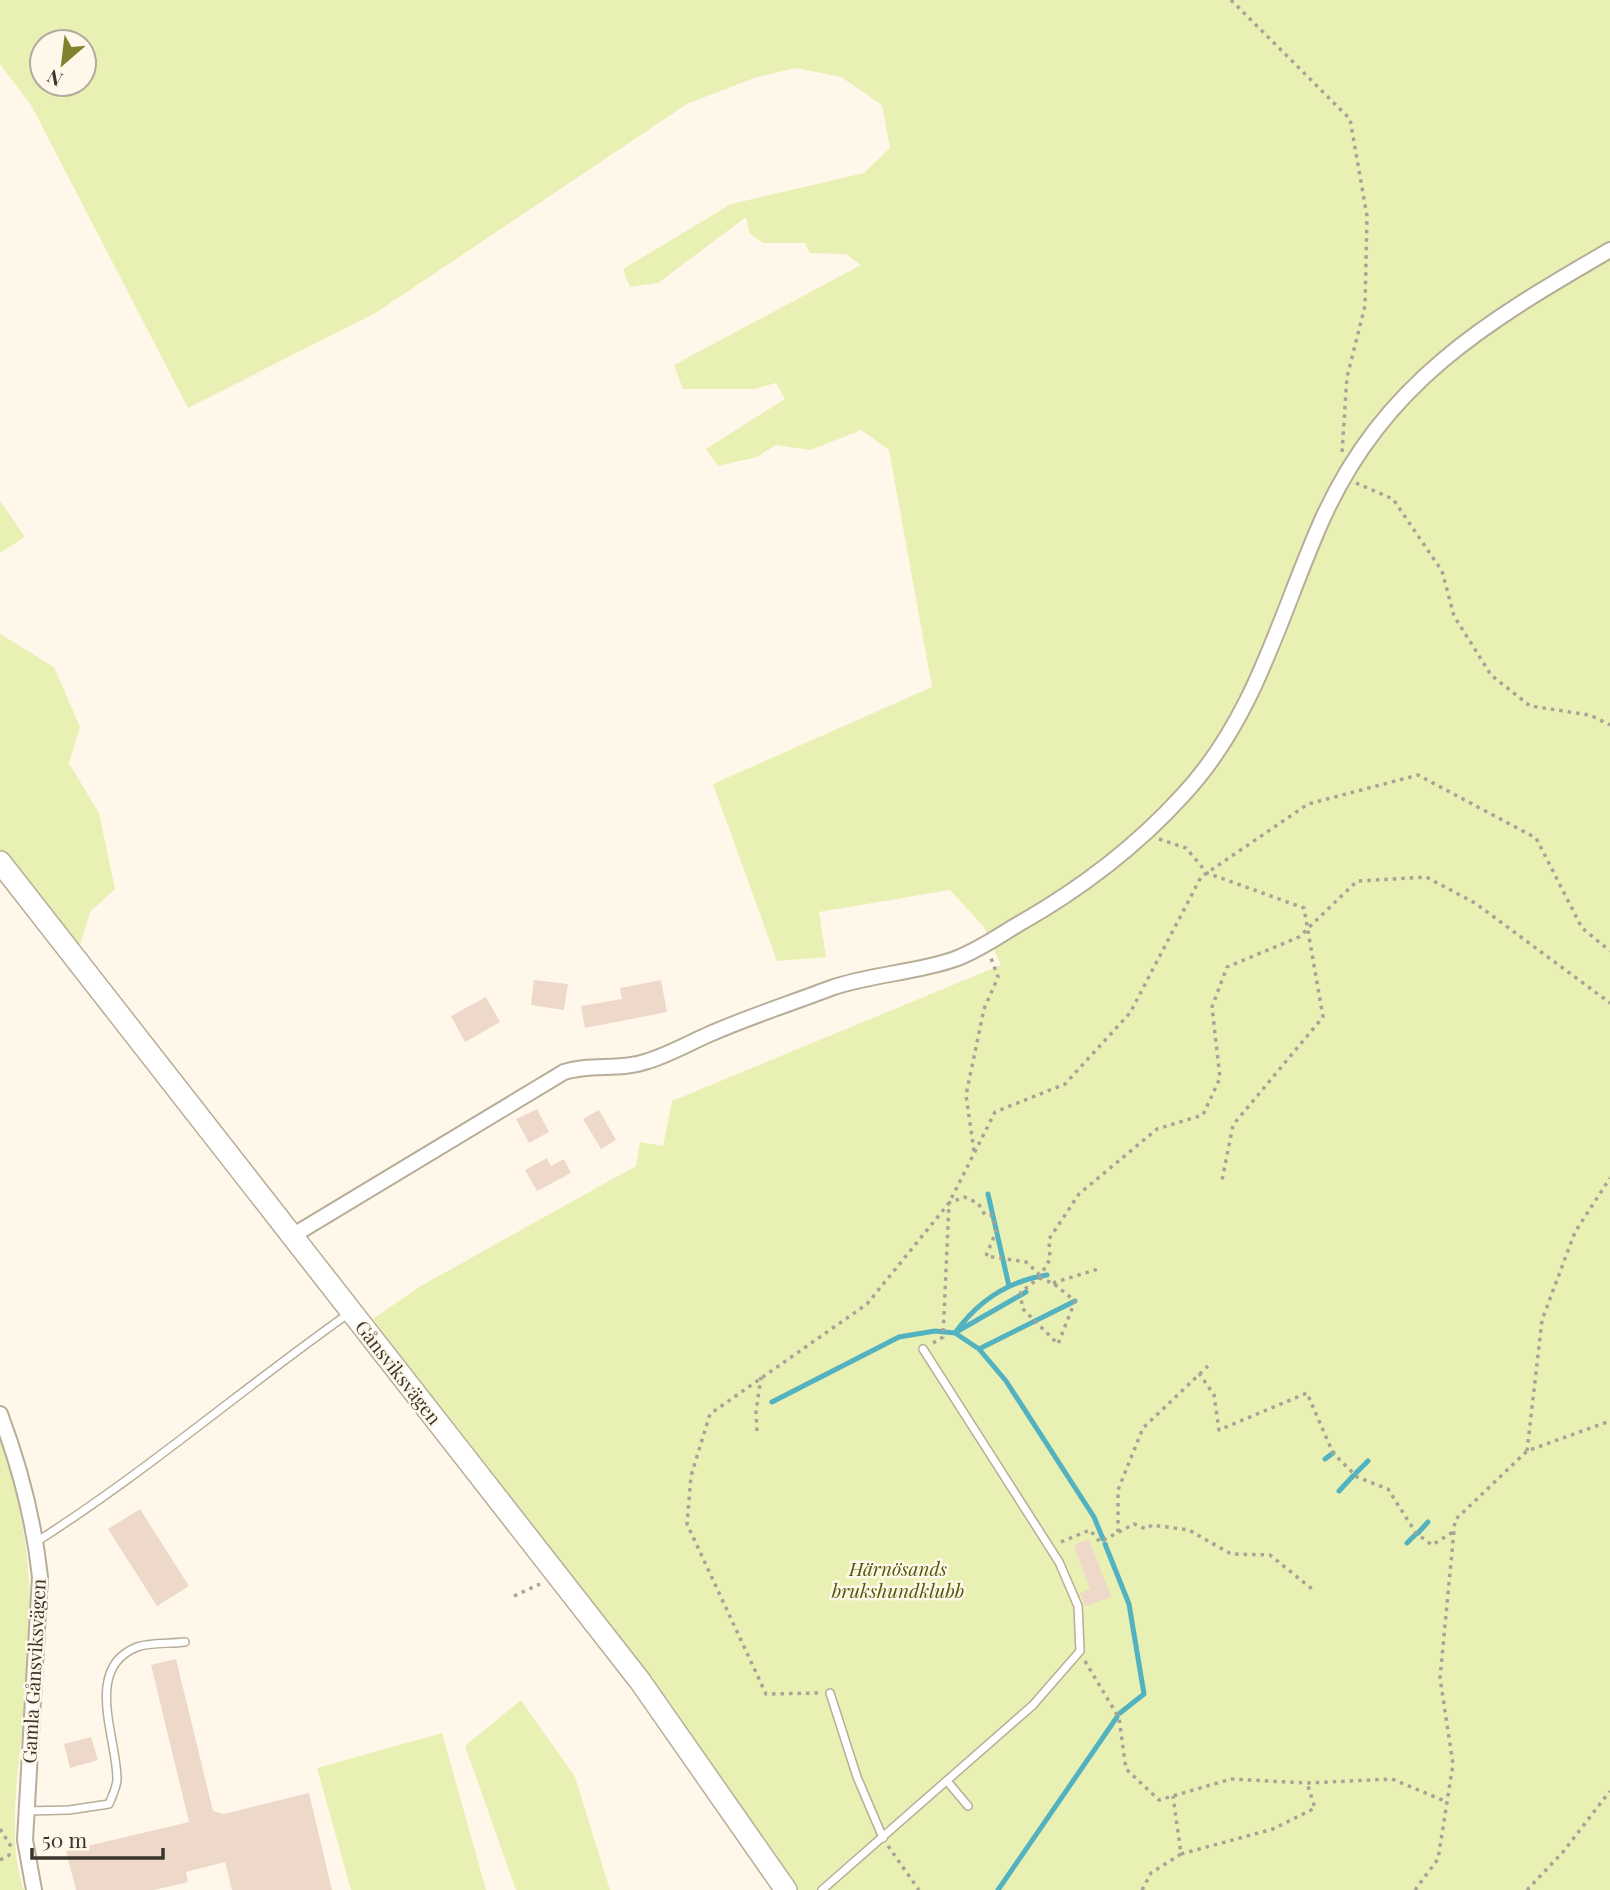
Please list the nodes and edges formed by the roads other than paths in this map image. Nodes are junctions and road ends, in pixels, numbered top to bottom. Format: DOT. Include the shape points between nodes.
graph roads {
  1 [pos="1610,250"];
  2 [pos="0,862"];
  3 [pos="292,1236"];
  4 [pos="351,1311"];
  5 [pos="923,1349"];
  6 [pos="0,1414"];
  7 [pos="36,1542"];
  8 [pos="185,1642"];
  9 [pos="830,1693"];
  10 [pos="947,1781"];
  11 [pos="968,1806"];
  12 [pos="25,1811"];
  13 [pos="883,1838"];
  14 [pos="34,1890"];
  15 [pos="786,1890"];
  16 [pos="822,1890"];
  1 -- 3 [label="street" via="1498,317 1435,364 1381,421 1323,517 1241,718 1213,761 1144,834 1096,876 956,958 837,986 650,1061 564,1072"];
  2 -- 3 [label="main road, Gånsviksvägen"];
  3 -- 4 [label="main road, Gånsviksvägen"];
  4 -- 7 [label="lane" via="100,1502"];
  4 -- 15 [label="main road, Gånsviksvägen" via="640,1681"];
  5 -- 10 [label="lane" via="1049,1547 1078,1606 1080,1651 1032,1705"];
  6 -- 7 [label="street, Gamla Gånsviksvägen"];
  7 -- 12 [label="street, Gamla Gånsviksvägen" via="38,1641"];
  8 -- 12 [label="lane" via="137,1647 120,1658 108,1676 106,1696 117,1781 109,1804"];
  9 -- 13 [label="lane"];
  10 -- 11 [label="lane"];
  10 -- 13 [label="lane"];
  12 -- 14 [label="street, Gamla Gånsviksvägen" via="26,1851"];
  13 -- 16 [label="lane"];
}
